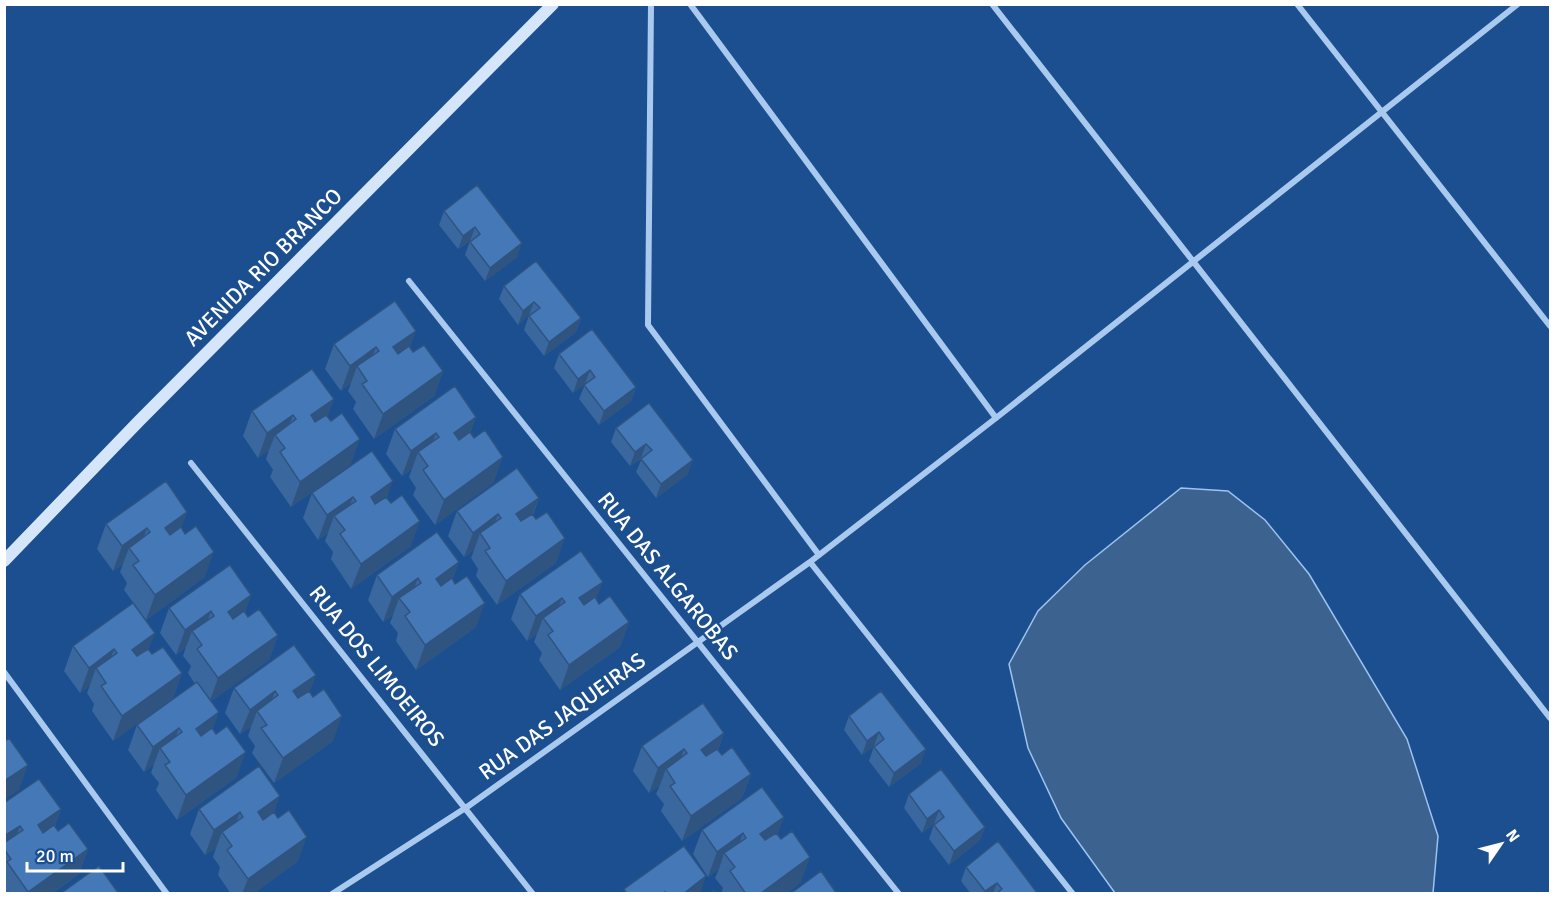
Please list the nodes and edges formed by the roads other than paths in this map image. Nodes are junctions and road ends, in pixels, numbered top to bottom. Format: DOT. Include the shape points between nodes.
graph roads {
  1 [pos="553,4"];
  2 [pos="651,4"];
  3 [pos="690,4"];
  4 [pos="992,4"];
  5 [pos="1297,4"];
  6 [pos="1518,4"];
  7 [pos="1382,110"];
  8 [pos="1194,259"];
  9 [pos="409,281"];
  10 [pos="1551,326"];
  11 [pos="996,418"];
  12 [pos="191,463"];
  13 [pos="819,555"];
  14 [pos="4,561"];
  15 [pos="810,562"];
  16 [pos="698,641"];
  17 [pos="4,672"];
  18 [pos="1551,718"];
  19 [pos="466,807"];
  20 [pos="167,894"];
  21 [pos="332,894"];
  22 [pos="533,894"];
  23 [pos="899,894"];
  24 [pos="1073,894"];
  1 -- 14 [label="street, AVENIDA RIO BRANCO"];
  2 -- 13 [label="street" via="648,325"];
  3 -- 11 [label="street"];
  4 -- 8 [label="street"];
  5 -- 7 [label="street"];
  6 -- 7 [label="street, RUA DAS JAQUEIRAS"];
  7 -- 8 [label="street, RUA DAS JAQUEIRAS"];
  7 -- 10 [label="street"];
  8 -- 11 [label="street, RUA DAS JAQUEIRAS"];
  8 -- 18 [label="street"];
  9 -- 16 [label="street, RUA DAS ALGAROBAS"];
  11 -- 13 [label="street, RUA DAS JAQUEIRAS"];
  12 -- 19 [label="street, RUA DOS LIMOEIROS"];
  13 -- 15 [label="street, RUA DAS JAQUEIRAS"];
  15 -- 16 [label="street, RUA DAS JAQUEIRAS"];
  15 -- 24 [label="street"];
  16 -- 19 [label="street, RUA DAS JAQUEIRAS"];
  16 -- 23 [label="street, RUA DAS ALGAROBAS"];
  17 -- 20 [label="street"];
  19 -- 21 [label="street, RUA DAS JAQUEIRAS"];
  19 -- 22 [label="street, RUA DOS LIMOEIROS"];
}
